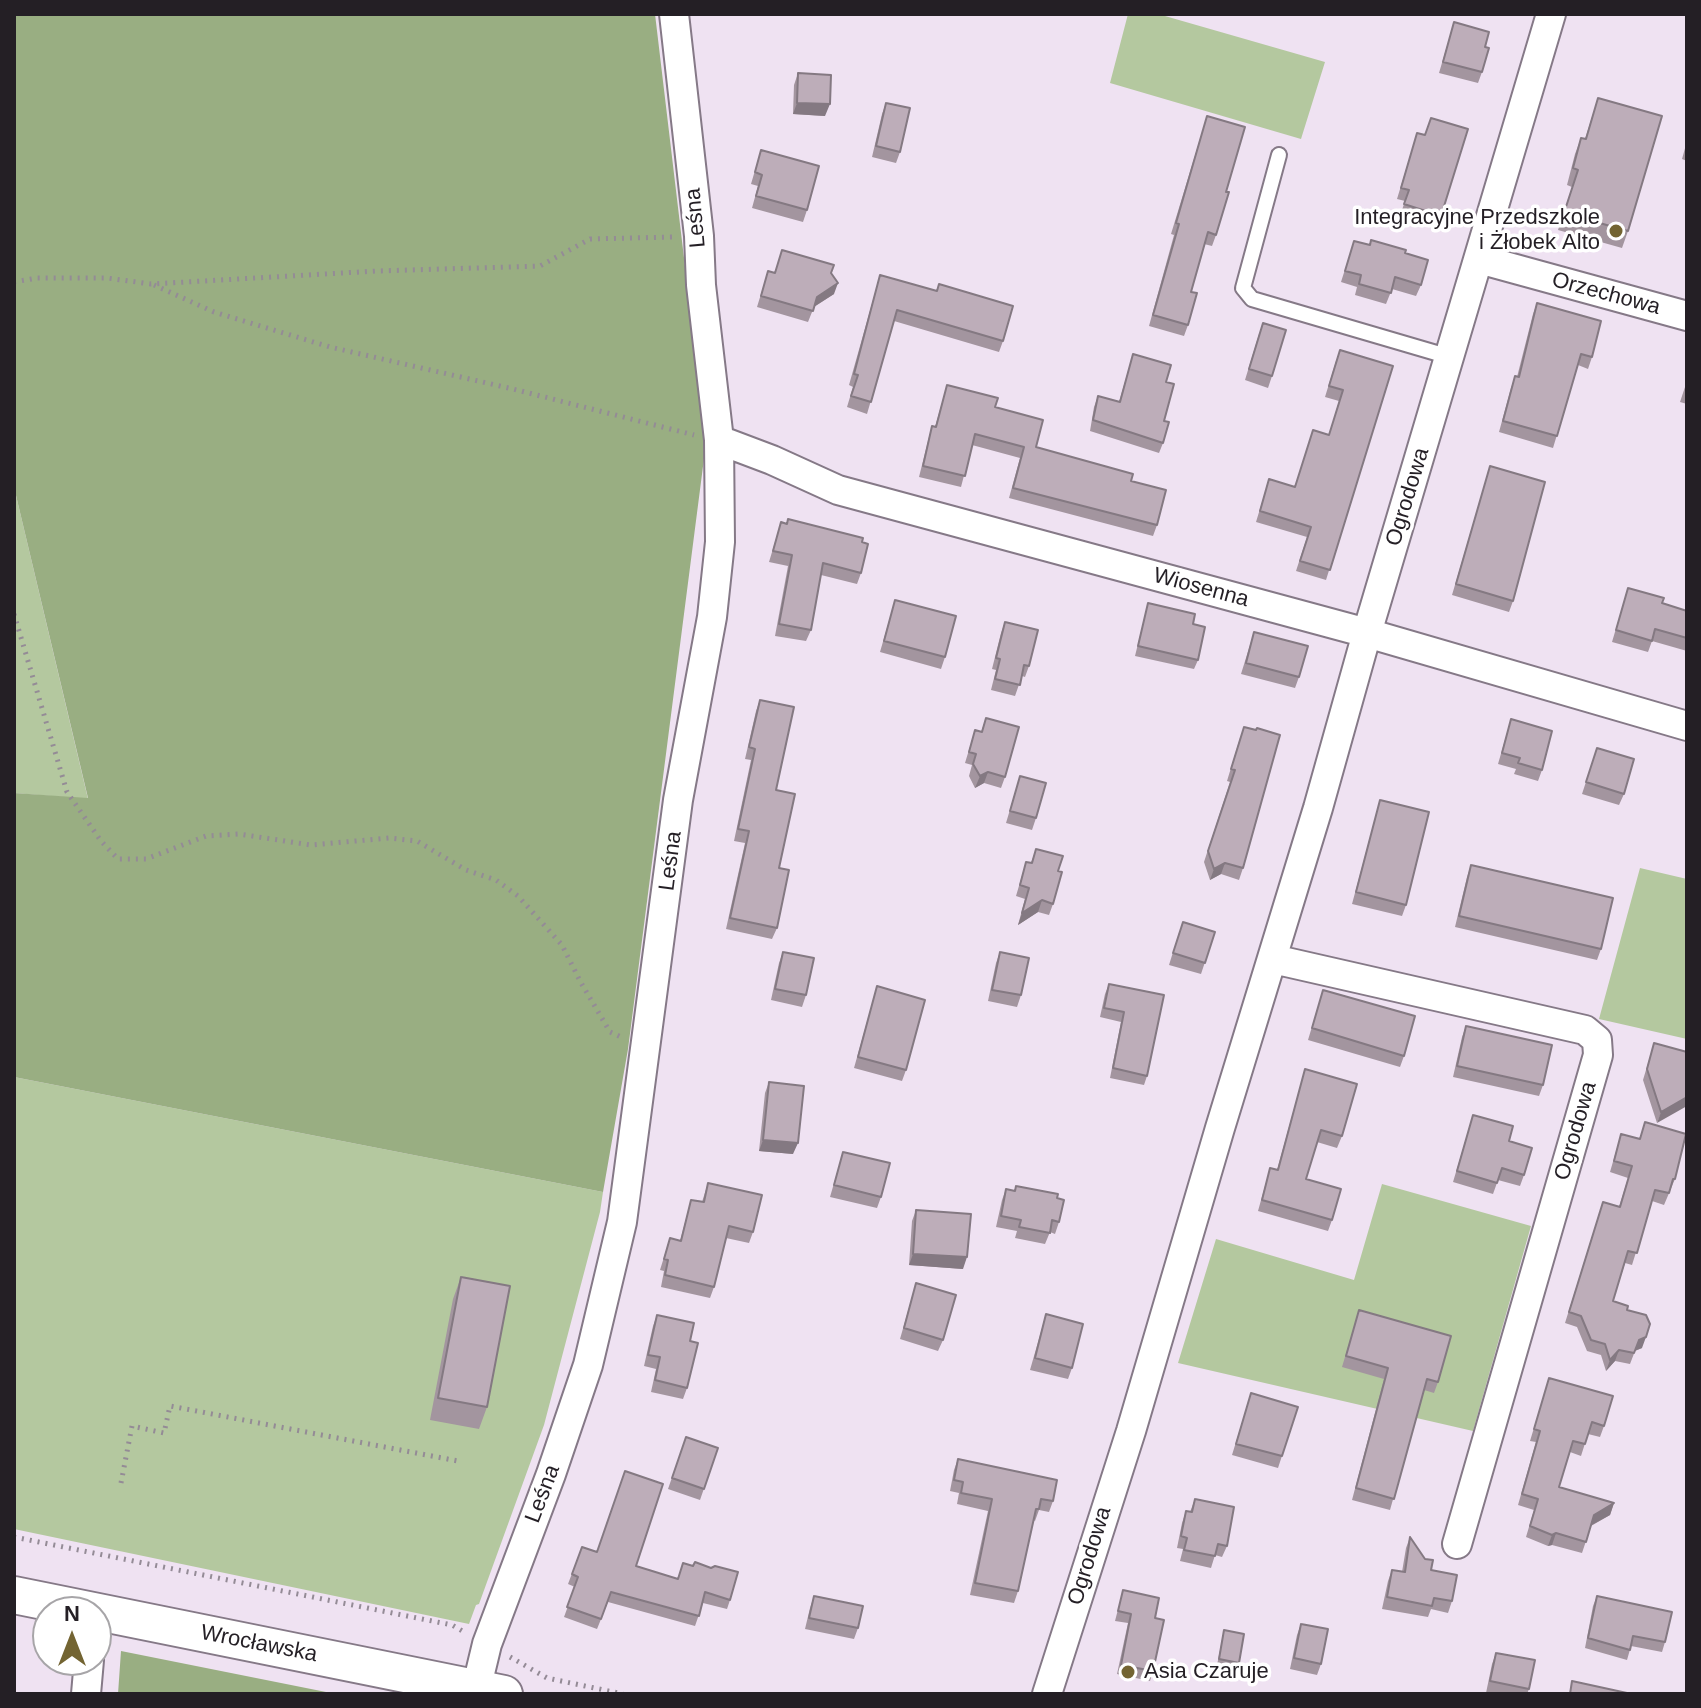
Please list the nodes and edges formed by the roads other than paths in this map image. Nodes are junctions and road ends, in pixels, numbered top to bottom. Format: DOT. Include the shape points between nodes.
graph roads {
  1 [pos="674,14"];
  2 [pos="1551,14"];
  3 [pos="1279,155"];
  4 [pos="1479,259"];
  5 [pos="1687,316"];
  6 [pos="1450,357"];
  7 [pos="719,440"];
  8 [pos="1367,633"];
  9 [pos="1687,726"];
  10 [pos="1273,959"];
  11 [pos="1457,1544"];
  12 [pos="112,1615"];
  13 [pos="485,1692"];
  14 [pos="1047,1694"];
  1 -- 7 [label="street, Leśna"];
  2 -- 4 [label="street, Ogrodowa"];
  3 -- 6 [label="lane" via="1243,288 1252,299"];
  4 -- 5 [label="street, Orzechowa"];
  4 -- 6 [label="street, Ogrodowa"];
  6 -- 8 [label="street, Ogrodowa"];
  7 -- 8 [label="street, Wiosenna" via="838,490"];
  7 -- 13 [label="street, Leśna" via="720,542 712,617 678,800 622,1222 588,1365 487,1644"];
  8 -- 9 [label="street, Wiosenna"];
  8 -- 10 [label="street, Ogrodowa"];
  10 -- 11 [label="street, Ogrodowa" via="1585,1030 1597,1040 1598,1055"];
  10 -- 14 [label="street, Ogrodowa"];
  12 -- 13 [label="street, Wrocławska"];
}
